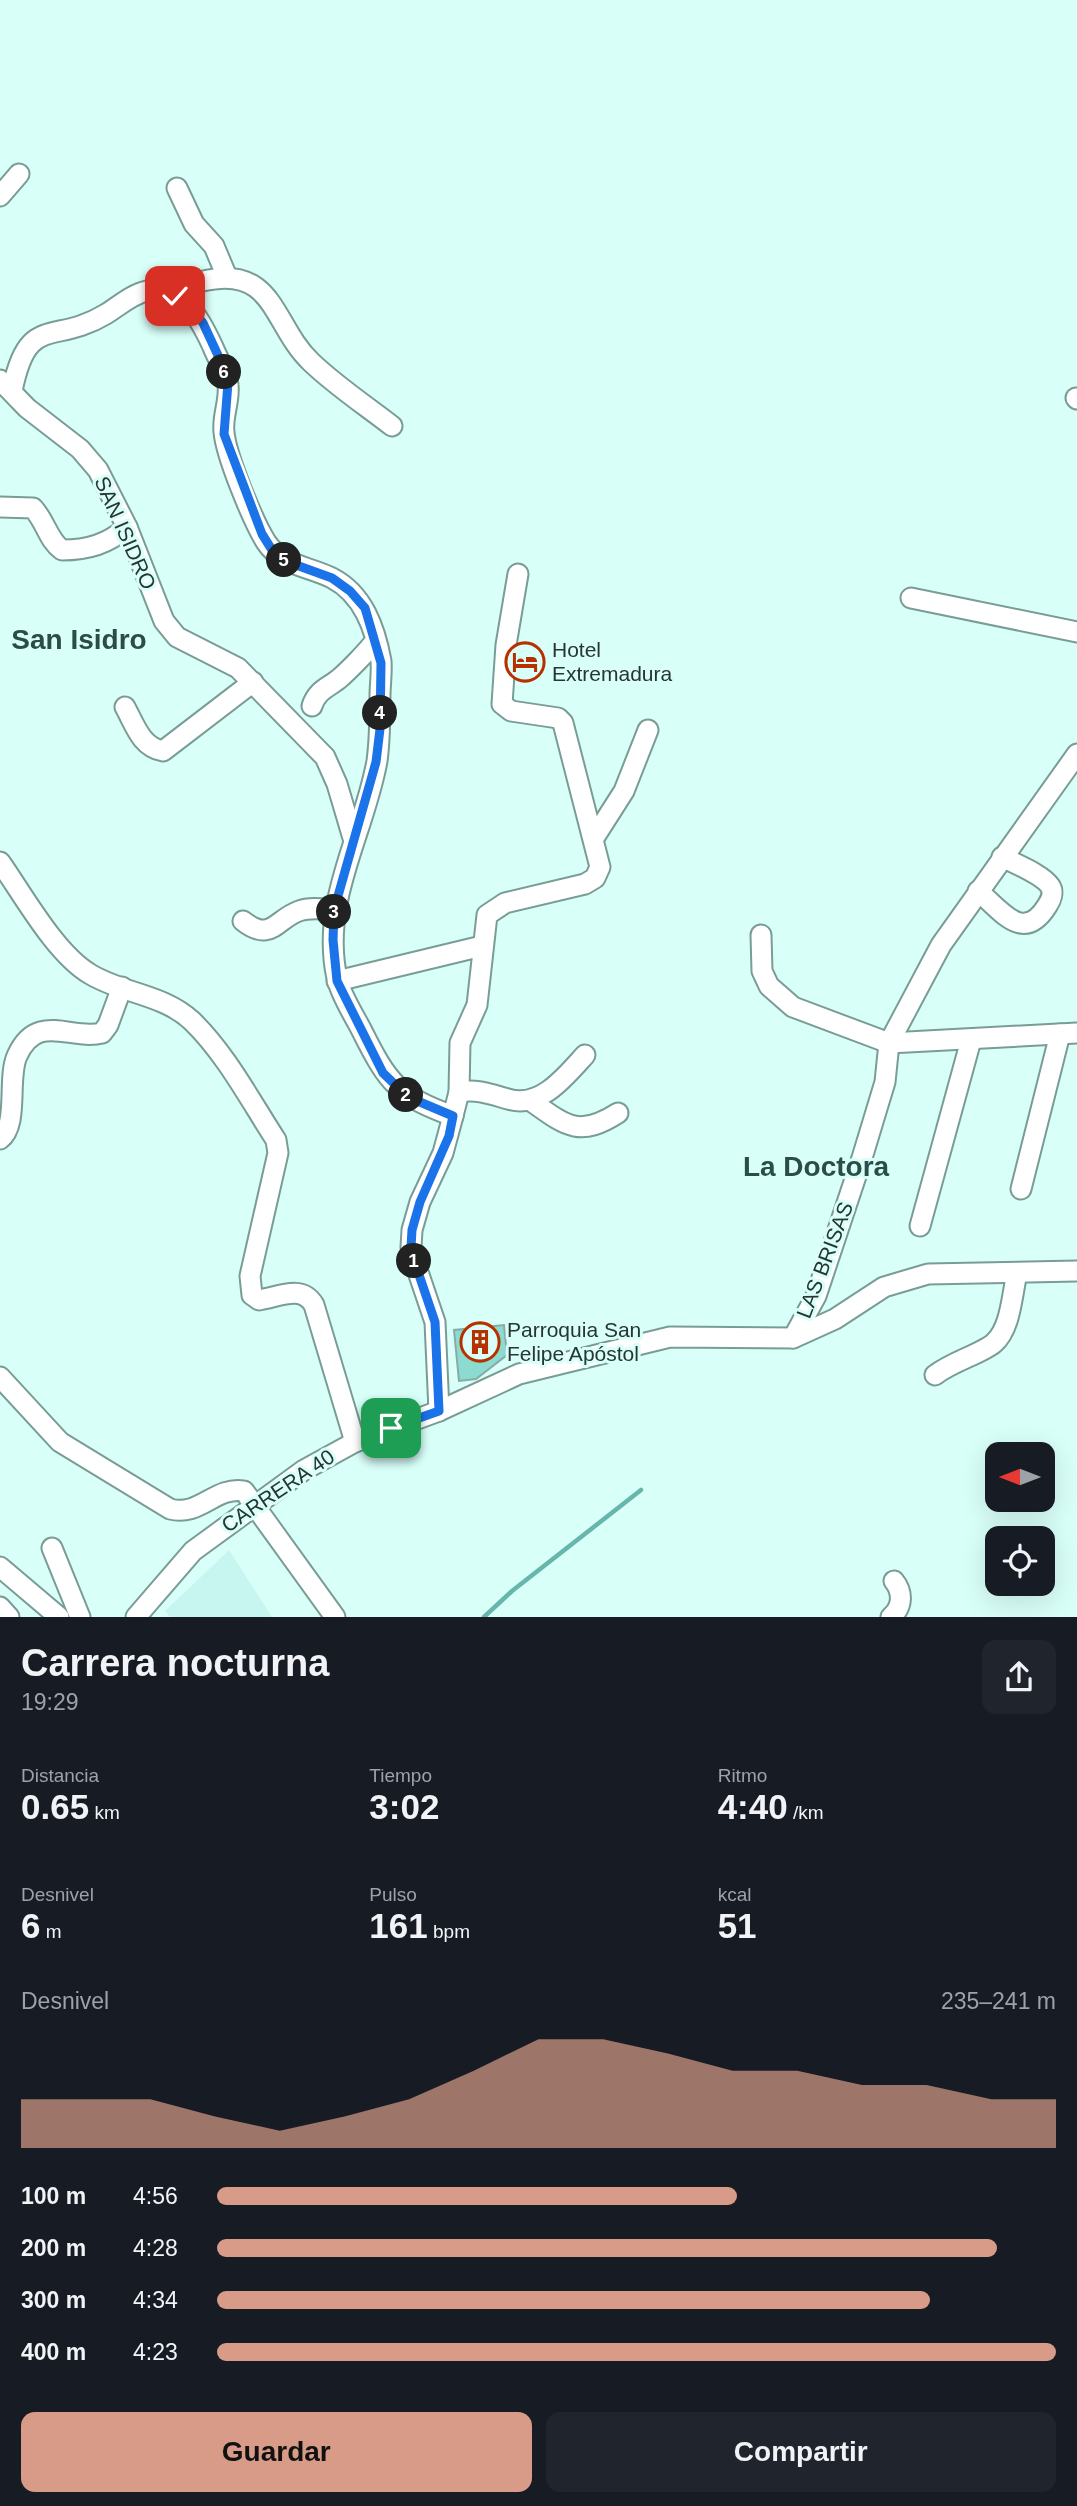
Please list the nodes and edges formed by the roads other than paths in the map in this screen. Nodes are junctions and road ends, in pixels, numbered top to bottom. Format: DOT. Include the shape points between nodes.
graph roads {
  1 [pos="19,174"];
  2 [pos="177,188"];
  3 [pos="0,196"];
  4 [pos="227,277"];
  5 [pos="175,296"];
  6 [pos="6,386"];
  7 [pos="392,426"];
  8 [pos="0,507"];
  9 [pos="127,527"];
  10 [pos="518,574"];
  11 [pos="911,598"];
  12 [pos="1077,632"];
  13 [pos="375,641"];
  14 [pos="253,682"];
  15 [pos="312,706"];
  16 [pos="125,707"];
  17 [pos="648,730"];
  18 [pos="1077,754"];
  19 [pos="594,838"];
  20 [pos="354,842"];
  21 [pos="1002,857"];
  22 [pos="0,862"];
  23 [pos="978,891"];
  24 [pos="334,910"];
  25 [pos="243,921"];
  26 [pos="761,934"];
  27 [pos="482,946"];
  28 [pos="337,981"];
  29 [pos="122,987"];
  30 [pos="1069,1033"];
  31 [pos="971,1040"];
  32 [pos="889,1044"];
  33 [pos="585,1055"];
  34 [pos="459,1092"];
  35 [pos="531,1101"];
  36 [pos="618,1113"];
  37 [pos="453,1116"];
  38 [pos="0,1139"];
  39 [pos="1021,1189"];
  40 [pos="920,1226"];
  41 [pos="1077,1271"];
  42 [pos="1017,1273"];
  43 [pos="793,1338"];
  44 [pos="935,1375"];
  45 [pos="0,1377"];
  46 [pos="439,1411"];
  47 [pos="355,1442"];
  48 [pos="255,1503"];
  49 [pos="52,1548"];
  50 [pos="2,1570"];
  51 [pos="894,1581"];
  52 [pos="0,1607"];
  53 [pos="148,1612"];
  54 [pos="54,1613"];
  55 [pos="9,1617"];
  56 [pos="80,1617"];
  57 [pos="335,1617"];
  58 [pos="891,1617"];
  1 -- 3 [label="street"];
  2 -- 4 [label="street" via="194,223 214,246"];
  4 -- 5 [label="street" via="197,283"];
  4 -- 7 [label="street" via="258,286 294,345"];
  5 -- 6 [label="street, SAN ISIDRO" via="144,291 91,323 36,336 24,348"];
  5 -- 13 [label="street" via="203,323 222,364 228,383 224,434 262,534 285,561 332,578 350,591 365,608"];
  6 -- 9 [label="street, SAN ISIDRO" via="80,449 98,470"];
  8 -- 9 [label="street" via="33,508 62,550 112,541"];
  9 -- 14 [label="street, SAN ISIDRO" via="164,621 185,641 238,668"];
  10 -- 19 [label="street" via="502,704 511,711 558,718 563,723"];
  11 -- 12 [label="street"];
  13 -- 15 [label="street" via="339,679 318,693"];
  13 -- 20 [label="street" via="381,663 380,729 376,762"];
  14 -- 16 [label="street" via="163,751 151,749 142,739"];
  14 -- 20 [label="street, SAN ISIDRO" via="325,757"];
  17 -- 19 [label="street" via="624,791"];
  18 -- 21 [label="street, LAS BRISAS"];
  19 -- 27 [label="street" via="600,867 595,878 494,907 487,915"];
  20 -- 24 [label="street"];
  21 -- 23 [label="street, LAS BRISAS"];
  21 -- 23 [label="street" via="1049,884 1053,893 1049,904 1036,922 1027,925 1017,923"];
  22 -- 29 [label="street" via="64,952 92,975"];
  23 -- 32 [label="street, LAS BRISAS" via="941,945"];
  24 -- 25 [label="street" via="298,911 275,928 262,930"];
  24 -- 28 [label="street"];
  26 -- 32 [label="street" via="762,971 769,986 793,1007"];
  27 -- 28 [label="street"];
  27 -- 34 [label="street" via="477,1005 460,1043"];
  28 -- 37 [label="street" via="383,1073 408,1097"];
  29 -- 38 [label="street" via="102,1033 41,1031 17,1055 9,1128"];
  29 -- 47 [label="street" via="158,999 190,1019 210,1041 276,1140 278,1153 250,1276 252,1294 259,1300 299,1292 309,1296"];
  30 -- 31 [label="street"];
  30 -- 39 [label="street"];
  31 -- 32 [label="street"];
  31 -- 40 [label="street"];
  32 -- 43 [label="street, LAS BRISAS" via="885,1082 862,1158 816,1296"];
  33 -- 35 [label="street" via="553,1087"];
  34 -- 35 [label="street"];
  34 -- 37 [label="street"];
  35 -- 36 [label="street" via="565,1125 580,1128 596,1127"];
  37 -- 46 [label="street" via="446,1145 420,1202 411,1247 435,1322"];
  41 -- 42 [label="street, CARRERA 40"];
  42 -- 43 [label="street, CARRERA 40" via="928,1274 884,1287 824,1325"];
  42 -- 44 [label="street" via="1007,1316 995,1342"];
  43 -- 46 [label="street, CARRERA 40" via="686,1335 655,1339 519,1374"];
  45 -- 48 [label="street" via="60,1442 153,1500 181,1512 232,1489 244,1491"];
  46 -- 47 [label="street, CARRERA 40"];
  47 -- 48 [label="street, CARRERA 40" via="304,1469"];
  48 -- 53 [label="street, CARRERA 40" via="193,1551"];
  48 -- 57 [label="street"];
  49 -- 56 [label="street"];
  50 -- 54 [label="street"];
  51 -- 58 [label="street" via="901,1600"];
  52 -- 55 [label="street"];
}
